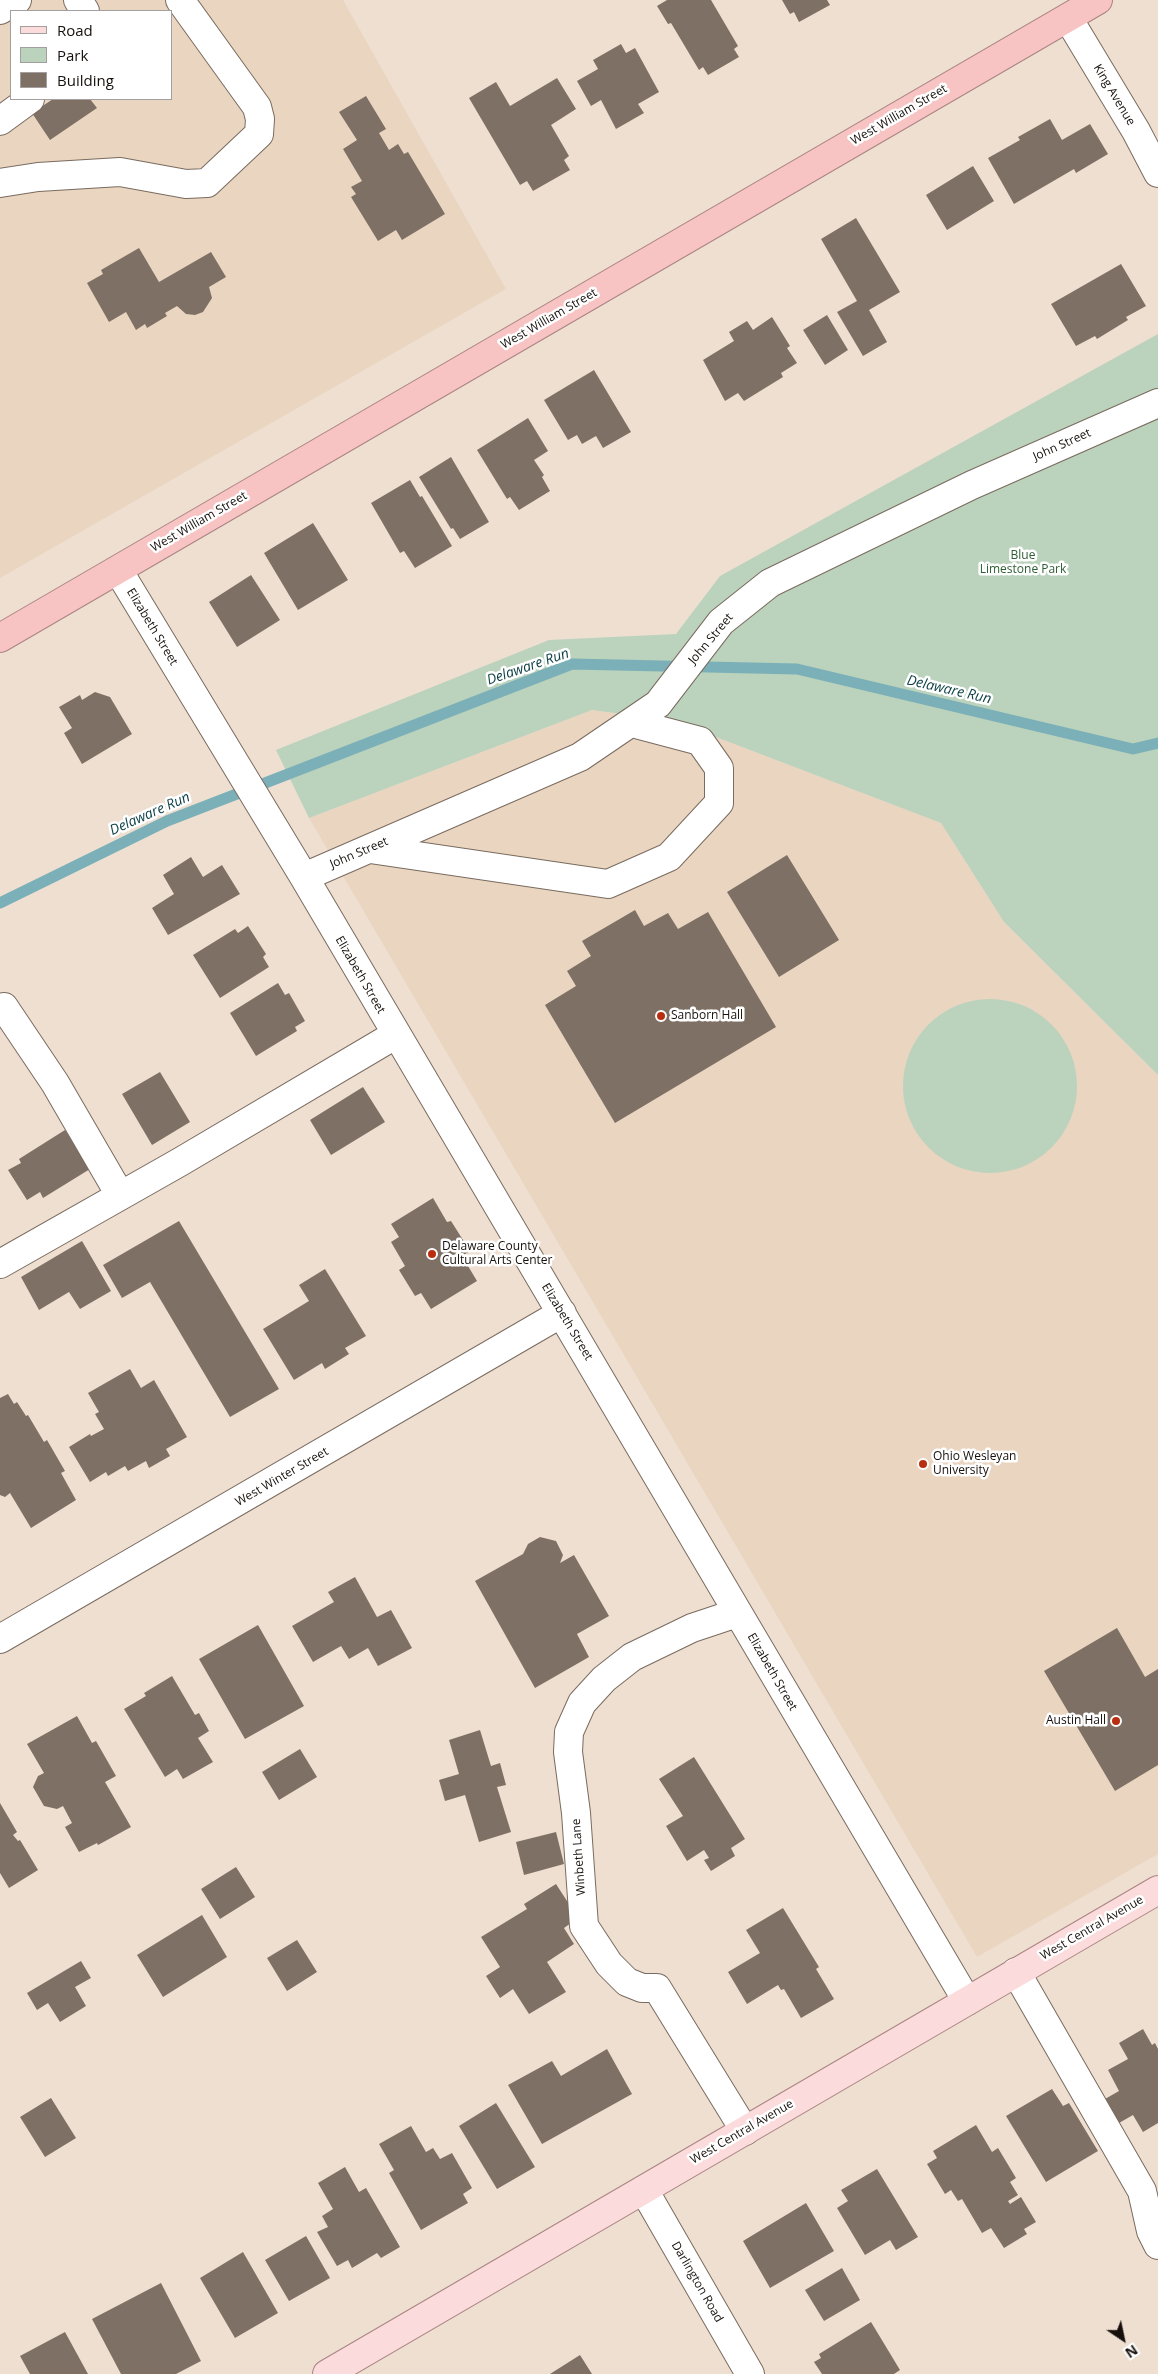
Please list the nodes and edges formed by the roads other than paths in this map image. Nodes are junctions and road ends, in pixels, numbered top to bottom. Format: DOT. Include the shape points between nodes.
graph roads {
  1 [pos="17,0"];
  2 [pos="180,0"];
  3 [pos="1098,0"];
  4 [pos="0,10"];
  5 [pos="1068,18"];
  6 [pos="29,100"];
  7 [pos="0,121"];
  8 [pos="1158,173"];
  9 [pos="0,183"];
  10 [pos="1158,403"];
  11 [pos="118,570"];
  12 [pos="0,638"];
  13 [pos="632,724"];
  14 [pos="370,849"];
  15 [pos="304,877"];
  16 [pos="4,1007"];
  17 [pos="396,1035"];
  18 [pos="120,1196"];
  19 [pos="0,1264"];
  20 [pos="562,1312"];
  21 [pos="737,1613"];
  22 [pos="0,1639"];
  23 [pos="1158,1890"];
  24 [pos="1016,1972"];
  25 [pos="967,2000"];
  26 [pos="745,2131"];
  27 [pos="644,2190"];
  28 [pos="1158,2245"];
  29 [pos="327,2374"];
  30 [pos="750,2374"];
  1 -- 4 [label="street"];
  2 -- 9 [label="street" via="257,107 259,134 247,147 207,182 186,184 120,172 38,177"];
  3 -- 5 [label="highway, West William Street"];
  5 -- 8 [label="street, King Avenue"];
  5 -- 11 [label="highway, West William Street"];
  6 -- 7 [label="street"];
  10 -- 13 [label="street, John Street" via="972,485 770,583 721,622 658,704"];
  11 -- 12 [label="highway, West William Street"];
  11 -- 15 [label="street, Elizabeth Street"];
  13 -- 14 [label="street, John Street" via="580,757"];
  13 -- 14 [label="street" via="700,740 719,768 719,803 669,857 608,884"];
  14 -- 15 [label="street, John Street"];
  15 -- 17 [label="street, Elizabeth Street"];
  16 -- 18 [label="street" via="55,1082"];
  17 -- 18 [label="street"];
  17 -- 20 [label="street, Elizabeth Street"];
  18 -- 19 [label="street"];
  20 -- 21 [label="street, Elizabeth Street"];
  20 -- 22 [label="street, West Winter Street"];
  21 -- 25 [label="street, Elizabeth Street"];
  21 -- 26 [label="street, Winbeth Lane" via="692,1628 632,1657 604,1679 582,1703 569,1732 568,1752 584,1926 609,1964 627,1982 642,1988 657,1988"];
  23 -- 24 [label="main road, West Central Avenue"];
  24 -- 25 [label="main road, West Central Avenue"];
  24 -- 28 [label="street" via="1142,2191 1151,2231"];
  25 -- 26 [label="main road, West Central Avenue"];
  26 -- 27 [label="main road, West Central Avenue"];
  27 -- 29 [label="main road, West Central Avenue"];
  27 -- 30 [label="street, Darlington Road"];
}
